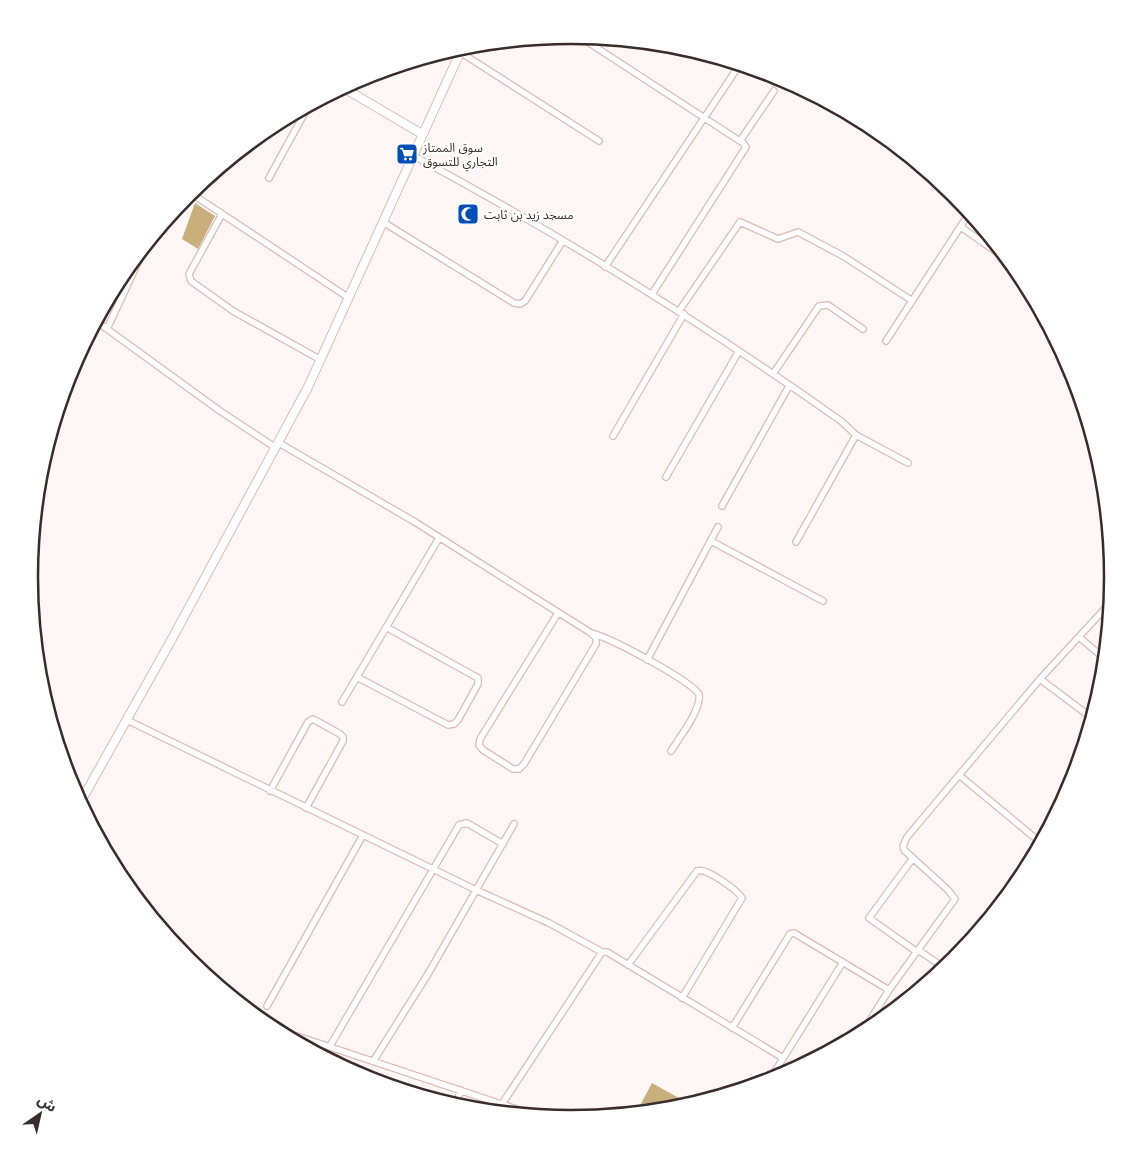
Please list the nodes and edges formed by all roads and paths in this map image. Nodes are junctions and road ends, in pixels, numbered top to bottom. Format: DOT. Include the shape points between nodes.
graph roads {
  1 [pos="592,45"];
  2 [pos="468,54"];
  3 [pos="458,56"];
  4 [pos="737,71"];
  5 [pos="774,91"];
  6 [pos="350,92"];
  7 [pos="303,116"];
  8 [pos="703,118"];
  9 [pos="422,134"];
  10 [pos="599,141"];
  11 [pos="740,141"];
  12 [pos="412,155"];
  13 [pos="268,178"];
  14 [pos="197,197"];
  15 [pos="222,214"];
  16 [pos="966,219"];
  17 [pos="383,222"];
  18 [pos="961,227"];
  19 [pos="562,242"];
  20 [pos="991,248"];
  21 [pos="605,267"];
  22 [pos="133,272"];
  23 [pos="652,294"];
  24 [pos="349,298"];
  25 [pos="911,300"];
  26 [pos="682,313"];
  27 [pos="101,325"];
  28 [pos="107,329"];
  29 [pos="863,329"];
  30 [pos="886,341"];
  31 [pos="739,351"];
  32 [pos="321,360"];
  33 [pos="773,374"];
  34 [pos="789,386"];
  35 [pos="613,436"];
  36 [pos="856,436"];
  37 [pos="278,446"];
  38 [pos="908,463"];
  39 [pos="666,477"];
  40 [pos="722,506"];
  41 [pos="718,527"];
  42 [pos="439,538"];
  43 [pos="711,541"];
  44 [pos="796,542"];
  45 [pos="823,601"];
  46 [pos="1103,611"];
  47 [pos="558,613"];
  48 [pos="386,628"];
  49 [pos="592,633"];
  50 [pos="1079,637"];
  51 [pos="1099,654"];
  52 [pos="647,660"];
  53 [pos="357,677"];
  54 [pos="1040,679"];
  55 [pos="342,702"];
  56 [pos="1086,714"];
  57 [pos="128,720"];
  58 [pos="671,751"];
  59 [pos="959,775"];
  60 [pos="270,790"];
  61 [pos="85,795"];
  62 [pos="306,808"];
  63 [pos="514,824"];
  64 [pos="363,835"];
  65 [pos="1036,839"];
  66 [pos="503,844"];
  67 [pos="913,858"];
  68 [pos="433,868"];
  69 [pos="476,890"];
  70 [pos="918,951"];
  71 [pos="602,952"];
  72 [pos="844,962"];
  73 [pos="938,964"];
  74 [pos="628,965"];
  75 [pos="889,990"];
  76 [pos="682,998"];
  77 [pos="267,1006"];
  78 [pos="872,1017"];
  79 [pos="732,1028"];
  80 [pos="300,1036"];
  81 [pos="330,1046"];
  82 [pos="783,1058"];
  83 [pos="374,1060"];
  84 [pos="776,1070"];
  85 [pos="461,1090"];
  86 [pos="458,1098"];
  87 [pos="502,1104"];
  88 [pos="510,1107"];
  1 -- 8 [label="street"];
  2 -- 10 [label="street"];
  3 -- 9 [label="main road"];
  4 -- 8 [label="street"];
  5 -- 11 [label="street"];
  6 -- 9 [label="main road"];
  7 -- 13 [label="street"];
  8 -- 11 [label="street"];
  8 -- 21 [label="street"];
  9 -- 12 [label="main road"];
  11 -- 23 [label="street" via="746,147 745,152"];
  12 -- 17 [label="main road"];
  12 -- 19 [label="street"];
  14 -- 15 [label="street"];
  15 -- 24 [label="street"];
  15 -- 32 [label="street" via="190,274 191,281 234,311"];
  16 -- 18 [label="street"];
  17 -- 19 [label="street" via="520,304"];
  17 -- 24 [label="main road"];
  18 -- 20 [label="street"];
  18 -- 25 [label="street"];
  19 -- 21 [label="street"];
  21 -- 23 [label="street"];
  22 -- 28 [label="street"];
  23 -- 26 [label="street"];
  24 -- 32 [label="main road"];
  25 -- 26 [label="street" via="843,256 798,232 778,239 740,222"];
  25 -- 30 [label="street"];
  26 -- 31 [label="street"];
  26 -- 35 [label="street"];
  27 -- 28 [label="street"];
  28 -- 37 [label="street"];
  29 -- 33 [label="street" via="828,305 819,306"];
  31 -- 33 [label="street"];
  31 -- 39 [label="street"];
  32 -- 37 [label="main road"];
  33 -- 34 [label="street"];
  34 -- 36 [label="street" via="841,421"];
  34 -- 40 [label="street"];
  36 -- 38 [label="street"];
  36 -- 44 [label="street"];
  37 -- 42 [label="street"];
  37 -- 57 [label="main road"];
  41 -- 43 [label="street"];
  42 -- 47 [label="street"];
  42 -- 48 [label="street"];
  43 -- 45 [label="street"];
  43 -- 52 [label="street"];
  46 -- 50 [label="street"];
  47 -- 49 [label="street"];
  47 -- 49 [label="street" via="480,739 479,745 483,750 513,769 524,764 596,644"];
  48 -- 53 [label="street"];
  48 -- 53 [label="street" via="478,678 478,684 458,720 448,725"];
  49 -- 52 [label="street" via="612,639"];
  50 -- 51 [label="street"];
  50 -- 54 [label="street"];
  52 -- 58 [label="street" via="699,694 694,714"];
  53 -- 55 [label="street"];
  54 -- 56 [label="street"];
  54 -- 59 [label="street"];
  57 -- 60 [label="street"];
  57 -- 61 [label="main road"];
  59 -- 65 [label="street"];
  59 -- 67 [label="street" via="906,837 903,848"];
  60 -- 62 [label="street"];
  60 -- 62 [label="street" via="308,722 313,719 344,737"];
  62 -- 64 [label="street"];
  63 -- 66 [label="street"];
  64 -- 68 [label="street"];
  64 -- 77 [label="street"];
  66 -- 68 [label="street" via="462,822"];
  66 -- 69 [label="street"];
  67 -- 70 [label="street" via="955,899"];
  67 -- 70 [label="street" via="869,918"];
  68 -- 69 [label="street"];
  68 -- 81 [label="street"];
  69 -- 71 [label="street" via="549,923"];
  69 -- 83 [label="street"];
  70 -- 73 [label="street"];
  70 -- 75 [label="street"];
  71 -- 74 [label="street"];
  71 -- 87 [label="street"];
  72 -- 75 [label="street"];
  72 -- 79 [label="street" via="798,934 790,934"];
  72 -- 82 [label="street"];
  74 -- 76 [label="street"];
  74 -- 76 [label="street" via="697,871 705,870 742,898"];
  75 -- 78 [label="street"];
  76 -- 79 [label="street"];
  79 -- 82 [label="street"];
  80 -- 81 [label="street"];
  81 -- 83 [label="street"];
  82 -- 84 [label="street"];
  83 -- 85 [label="street"];
  85 -- 86 [label="street"];
  85 -- 87 [label="street"];
  87 -- 88 [label="street"];
}
